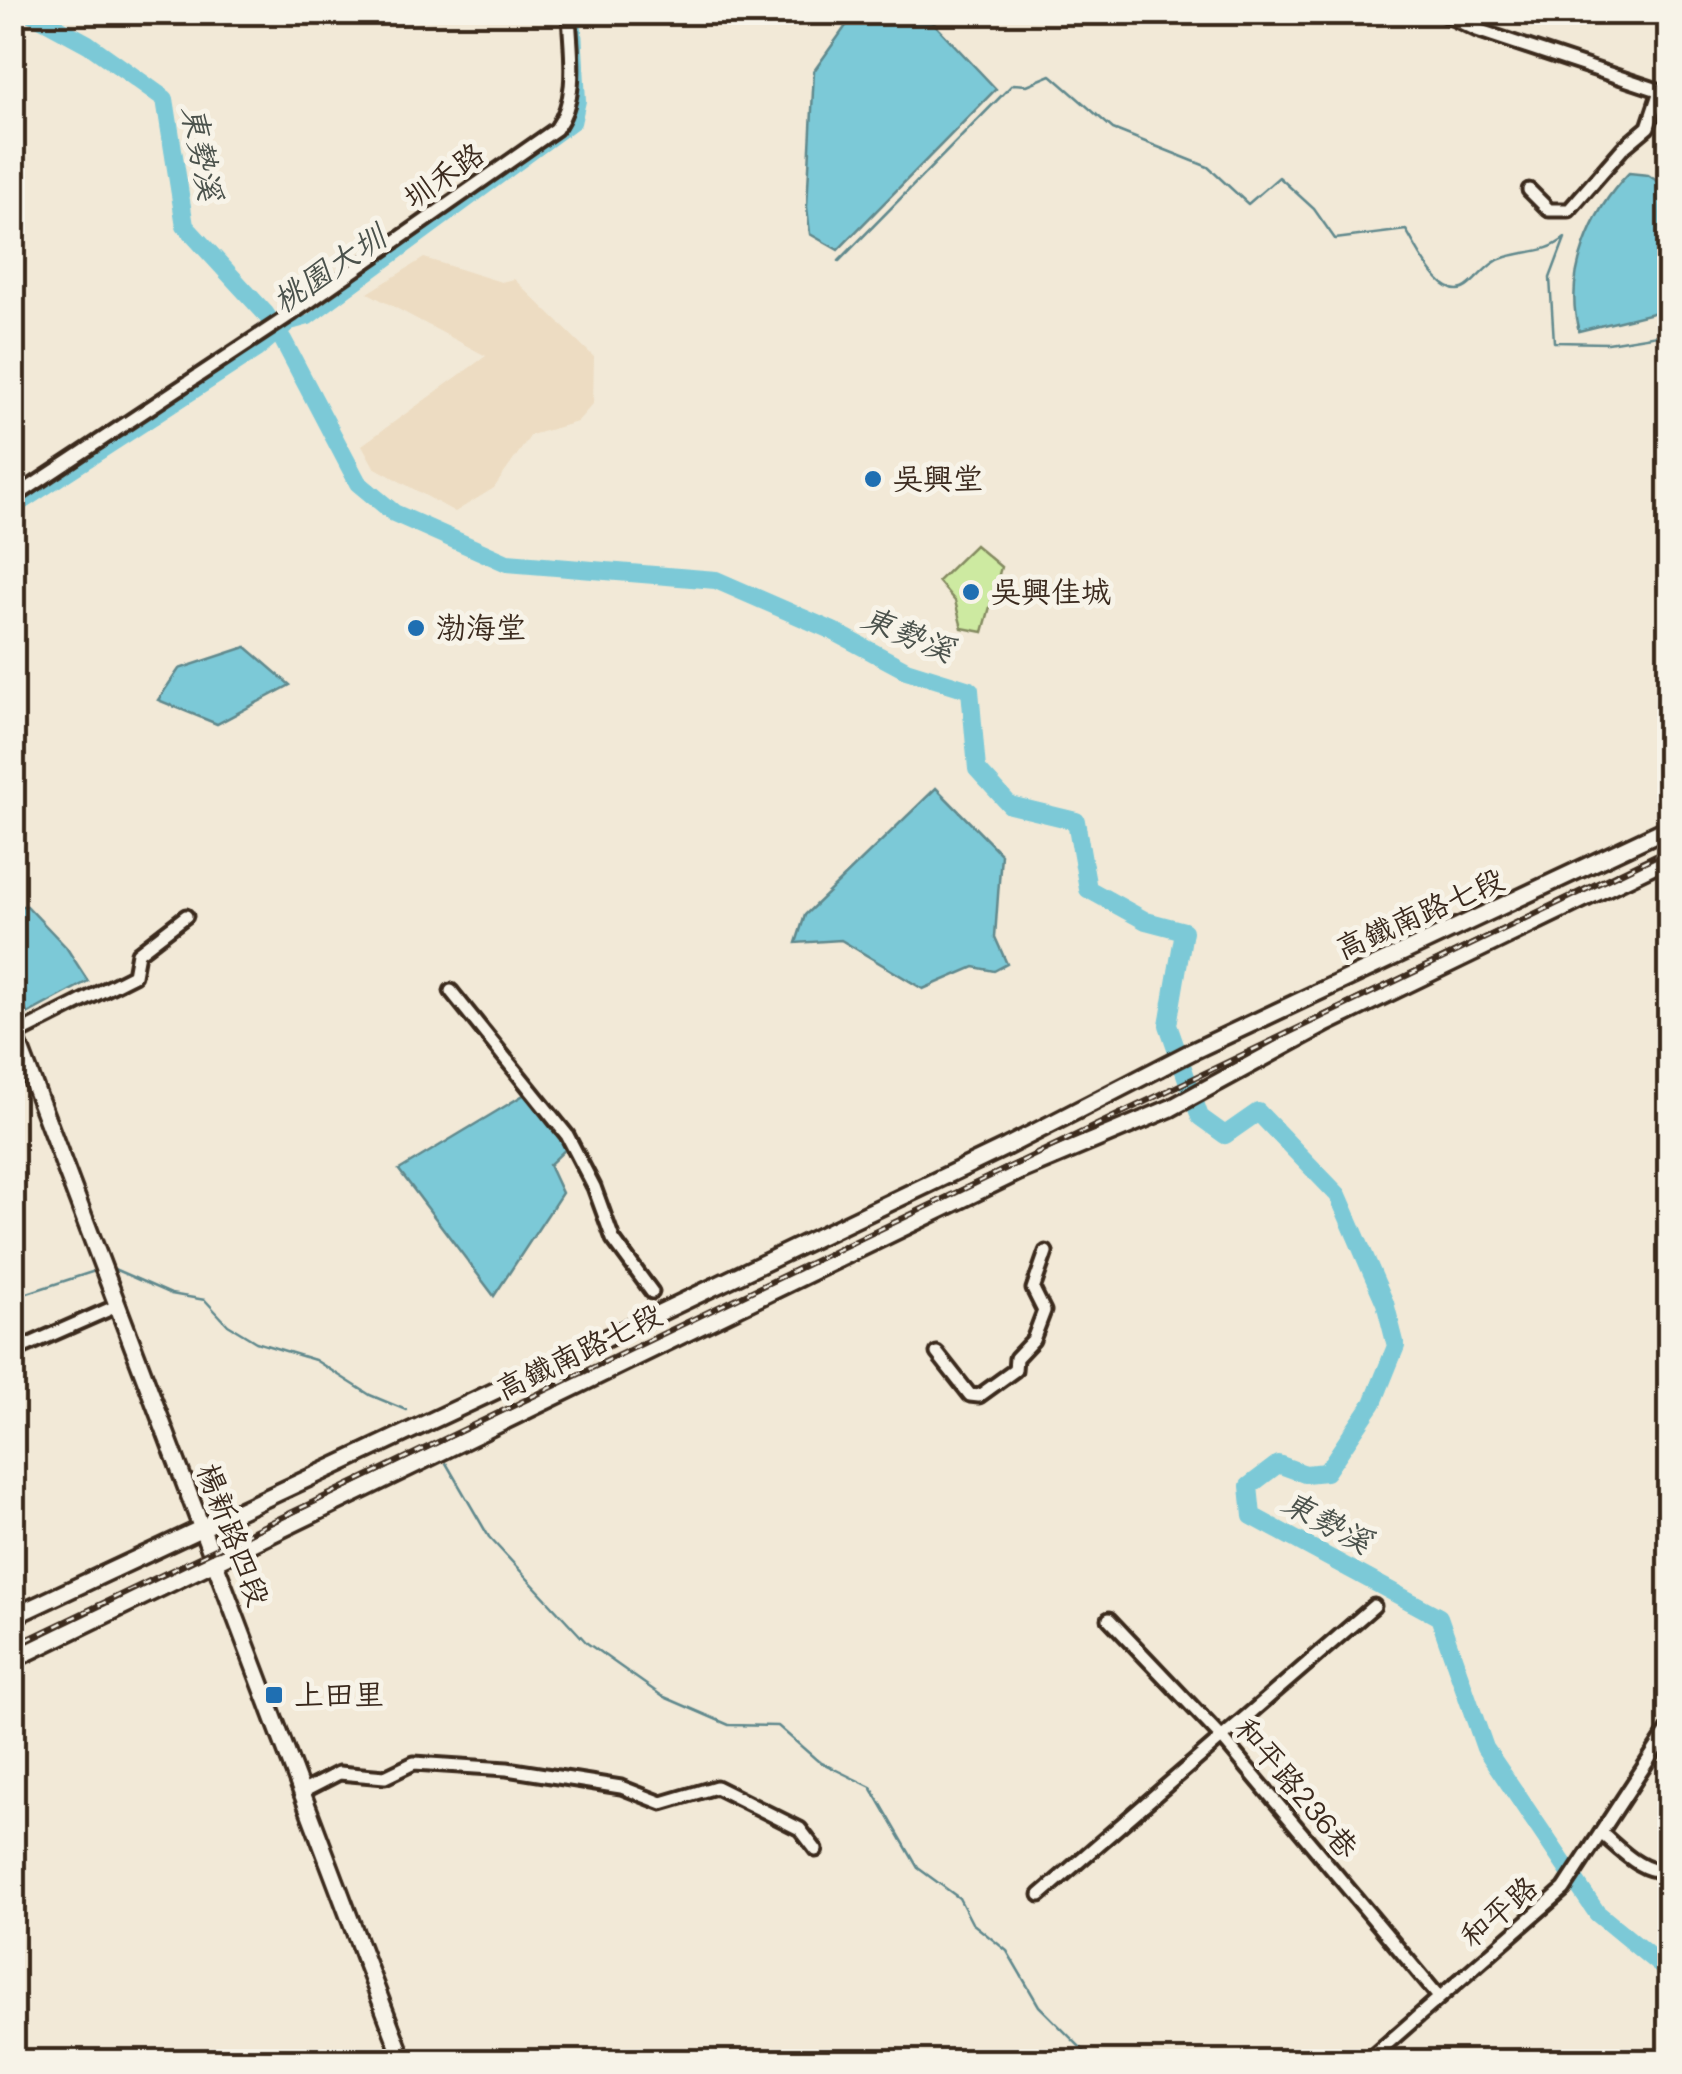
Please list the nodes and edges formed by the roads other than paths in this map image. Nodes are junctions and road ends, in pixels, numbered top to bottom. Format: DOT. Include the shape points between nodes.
graph roads {
  1 [pos="569,12"];
  2 [pos="1439,12"];
  3 [pos="1665,92"];
  4 [pos="1529,190"];
  5 [pos="12,499"];
  6 [pos="1670,827"];
  7 [pos="1670,857"];
  8 [pos="186,916"];
  9 [pos="451,990"];
  10 [pos="15,1038"];
  11 [pos="1046,1252"];
  12 [pos="652,1292"];
  13 [pos="119,1305"];
  14 [pos="12,1352"];
  15 [pos="936,1353"];
  16 [pos="203,1527"];
  17 [pos="217,1562"];
  18 [pos="1374,1606"];
  19 [pos="12,1617"];
  20 [pos="1109,1619"];
  21 [pos="12,1660"];
  22 [pos="1670,1728"];
  23 [pos="1223,1739"];
  24 [pos="302,1792"];
  25 [pos="1601,1832"];
  26 [pos="816,1850"];
  27 [pos="1670,1870"];
  28 [pos="1040,1895"];
  29 [pos="1439,1996"];
  30 [pos="404,2062"];
  31 [pos="1366,2062"];
  1 -- 5 [label="street, 圳禾路" via="571,98 556,129"];
  2 -- 3 [label="street"];
  3 -- 4 [label="street" via="1648,128 1569,210 1549,210"];
  6 -- 16 [label="main road, 高鐵南路七段" via="1102,1088 557,1362"];
  7 -- 17 [label="main road, 高鐵南路七段" via="1343,1014 1176,1106 575,1383"];
  8 -- 10 [label="street" via="138,953 134,975"];
  9 -- 12 [label="street" via="567,1135 614,1239"];
  10 -- 13 [label="main road, 楊新路四段"];
  11 -- 15 [label="street" via="1033,1289 1044,1311 1015,1370 979,1396 970,1395"];
  13 -- 14 [label="street"];
  13 -- 16 [label="main road, 楊新路四段"];
  16 -- 17 [label="main road, 楊新路四段"];
  16 -- 19 [label="main road, 高鐵南路七段"];
  17 -- 21 [label="main road, 高鐵南路七段"];
  17 -- 24 [label="main road, 楊新路四段"];
  18 -- 23 [label="street"];
  20 -- 23 [label="street, 和平路236巷"];
  22 -- 25 [label="street, 和平路"];
  23 -- 28 [label="street"];
  23 -- 29 [label="street, 和平路236巷"];
  24 -- 26 [label="street" via="339,1773 384,1777 414,1762 620,1787 662,1803 716,1788 800,1829"];
  24 -- 30 [label="main road, 楊新路四段"];
  25 -- 27 [label="street" via="1636,1862"];
  25 -- 29 [label="street, 和平路" via="1564,1889"];
  29 -- 31 [label="street, 和平路"];
}
